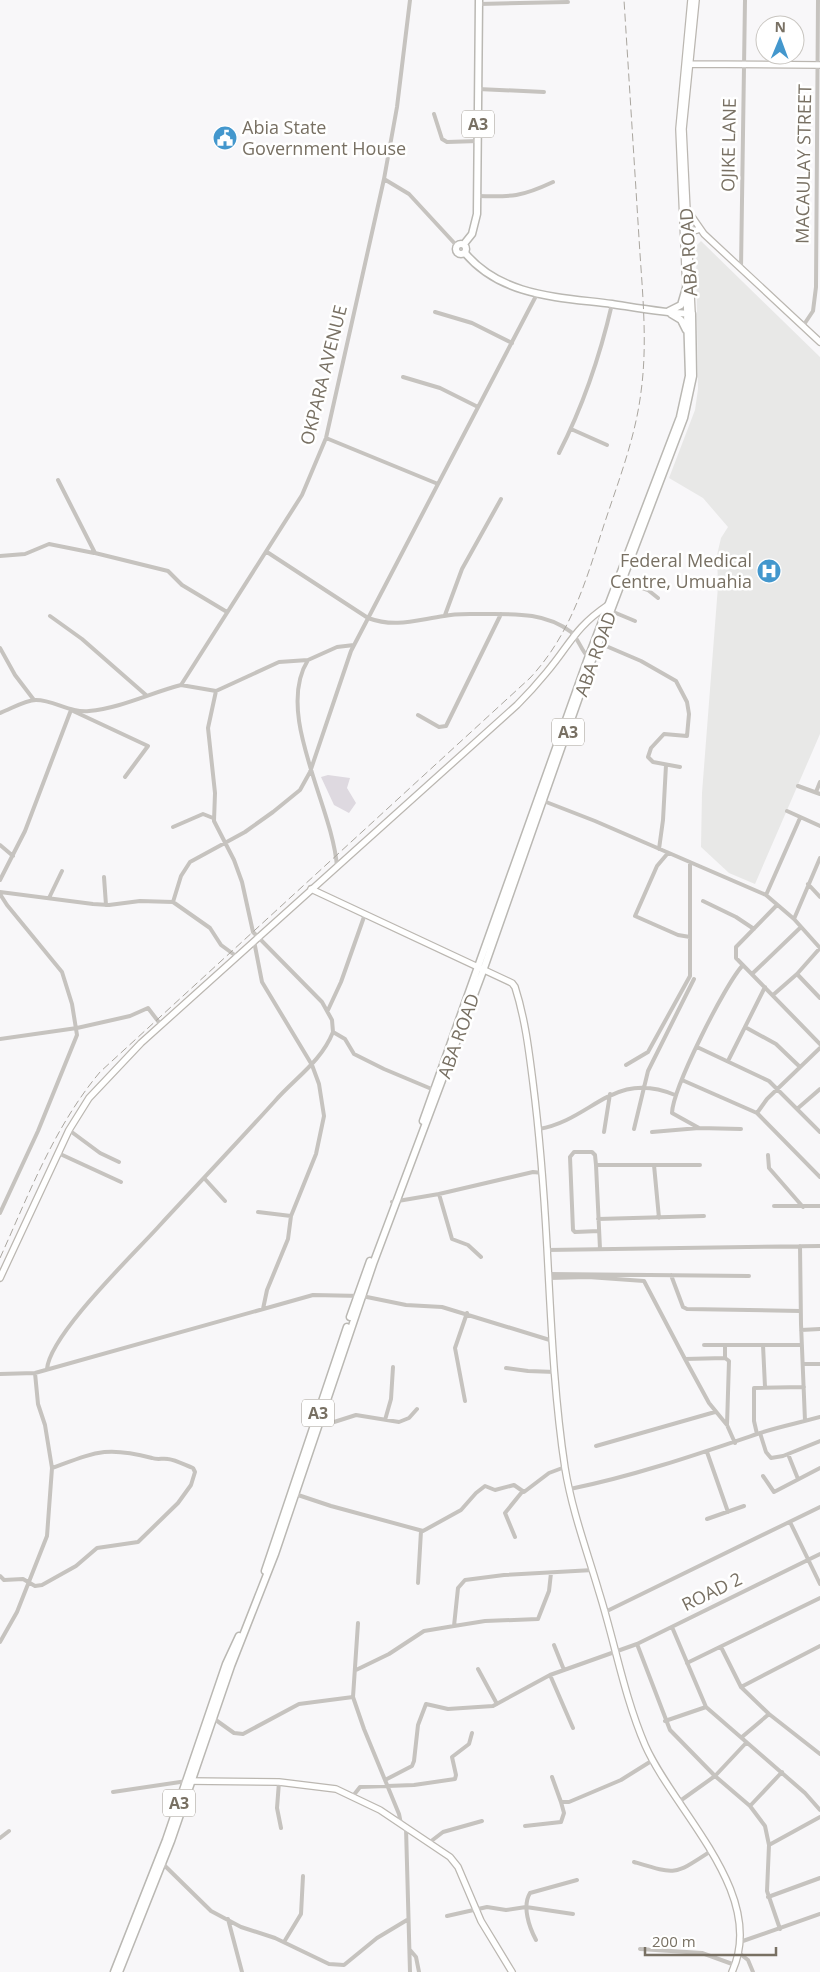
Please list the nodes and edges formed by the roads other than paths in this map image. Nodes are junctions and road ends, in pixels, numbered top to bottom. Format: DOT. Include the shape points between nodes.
graph roads {
  1 [pos="410,0"];
  2 [pos="691,0"];
  3 [pos="696,0"];
  4 [pos="745,0"];
  5 [pos="818,0"];
  6 [pos="479,2"];
  7 [pos="568,2"];
  8 [pos="686,64"];
  9 [pos="744,65"];
  10 [pos="819,65"];
  11 [pos="478,89"];
  12 [pos="544,92"];
  13 [pos="434,114"];
  14 [pos="478,141"];
  15 [pos="384,179"];
  16 [pos="553,182"];
  17 [pos="478,196"];
  18 [pos="687,207"];
  19 [pos="696,222"];
  20 [pos="685,224"];
  21 [pos="697,230"];
  22 [pos="704,234"];
  23 [pos="688,236"];
  24 [pos="461,245"];
  25 [pos="741,269"];
  26 [pos="686,288"];
  27 [pos="537,294"];
  28 [pos="612,304"];
  29 [pos="434,312"];
  30 [pos="666,312"];
  31 [pos="689,314"];
  32 [pos="803,326"];
  33 [pos="688,335"];
  34 [pos="820,342"];
  35 [pos="512,343"];
  36 [pos="403,377"];
  37 [pos="478,407"];
  38 [pos="571,429"];
  39 [pos="326,438"];
  40 [pos="607,445"];
  41 [pos="559,453"];
  42 [pos="664,467"];
  43 [pos="58,480"];
  44 [pos="438,484"];
  45 [pos="500,498"];
  46 [pos="267,552"];
  47 [pos="94,553"];
  48 [pos="0,556"];
  49 [pos="622,581"];
  50 [pos="658,598"];
  51 [pos="610,608"];
  52 [pos="227,612"];
  53 [pos="501,614"];
  54 [pos="445,615"];
  55 [pos="50,616"];
  56 [pos="368,618"];
  57 [pos="636,621"];
  58 [pos="574,634"];
  59 [pos="599,643"];
  60 [pos="354,646"];
  61 [pos="0,648"];
  62 [pos="588,657"];
  63 [pos="308,660"];
  64 [pos="181,685"];
  65 [pos="216,691"];
  66 [pos="146,695"];
  67 [pos="34,700"];
  68 [pos="71,710"];
  69 [pos="0,713"];
  70 [pos="418,715"];
  71 [pos="666,765"];
  72 [pos="680,767"];
  73 [pos="310,772"];
  74 [pos="125,777"];
  75 [pos="820,782"];
  76 [pos="798,786"];
  77 [pos="818,793"];
  78 [pos="542,800"];
  79 [pos="787,812"];
  80 [pos="213,818"];
  81 [pos="800,818"];
  82 [pos="820,826"];
  83 [pos="173,827"];
  84 [pos="226,843"];
  85 [pos="0,845"];
  86 [pos="660,849"];
  87 [pos="668,853"];
  88 [pos="13,856"];
  89 [pos="820,858"];
  90 [pos="690,862"];
  91 [pos="336,867"];
  92 [pos="62,872"];
  93 [pos="104,877"];
  94 [pos="0,880"];
  95 [pos="808,884"];
  96 [pos="311,889"];
  97 [pos="0,893"];
  98 [pos="766,895"];
  99 [pos="820,897"];
  100 [pos="49,898"];
  101 [pos="173,902"];
  102 [pos="703,902"];
  103 [pos="106,905"];
  104 [pos="777,905"];
  105 [pos="365,914"];
  106 [pos="794,919"];
  107 [pos="801,927"];
  108 [pos="754,928"];
  109 [pos="690,937"];
  110 [pos="255,939"];
  111 [pos="820,948"];
  112 [pos="236,956"];
  113 [pos="743,965"];
  114 [pos="481,970"];
  115 [pos="752,974"];
  116 [pos="797,974"];
  117 [pos="694,979"];
  118 [pos="765,986"];
  119 [pos="773,995"];
  120 [pos="820,998"];
  121 [pos="328,1010"];
  122 [pos="161,1025"];
  123 [pos="745,1027"];
  124 [pos="77,1028"];
  125 [pos="333,1032"];
  126 [pos="0,1039"];
  127 [pos="820,1044"];
  128 [pos="697,1047"];
  129 [pos="820,1048"];
  130 [pos="728,1060"];
  131 [pos="312,1065"];
  132 [pos="626,1065"];
  133 [pos="800,1067"];
  134 [pos="682,1080"];
  135 [pos="645,1086"];
  136 [pos="778,1089"];
  137 [pos="820,1089"];
  138 [pos="434,1090"];
  139 [pos="610,1094"];
  140 [pos="675,1095"];
  141 [pos="798,1110"];
  142 [pos="757,1113"];
  143 [pos="699,1128"];
  144 [pos="539,1129"];
  145 [pos="634,1129"];
  146 [pos="741,1129"];
  147 [pos="68,1130"];
  148 [pos="604,1132"];
  149 [pos="652,1132"];
  150 [pos="820,1132"];
  151 [pos="416,1145"];
  152 [pos="58,1153"];
  153 [pos="768,1155"];
  154 [pos="119,1162"];
  155 [pos="596,1165"];
  156 [pos="654,1165"];
  157 [pos="700,1165"];
  158 [pos="543,1173"];
  159 [pos="204,1178"];
  160 [pos="820,1178"];
  161 [pos="121,1182"];
  162 [pos="439,1194"];
  163 [pos="225,1201"];
  164 [pos="394,1202"];
  165 [pos="774,1206"];
  166 [pos="820,1206"];
  167 [pos="803,1207"];
  168 [pos="258,1212"];
  169 [pos="0,1213"];
  170 [pos="291,1216"];
  171 [pos="704,1216"];
  172 [pos="659,1218"];
  173 [pos="598,1220"];
  174 [pos="599,1231"];
  175 [pos="800,1246"];
  176 [pos="820,1246"];
  177 [pos="600,1249"];
  178 [pos="547,1250"];
  179 [pos="480,1257"];
  180 [pos="670,1275"];
  181 [pos="549,1276"];
  182 [pos="749,1276"];
  183 [pos="0,1278"];
  184 [pos="359,1296"];
  185 [pos="262,1308"];
  186 [pos="800,1311"];
  187 [pos="467,1313"];
  188 [pos="820,1329"];
  189 [pos="801,1330"];
  190 [pos="553,1341"];
  191 [pos="704,1345"];
  192 [pos="725,1345"];
  193 [pos="764,1345"];
  194 [pos="802,1345"];
  195 [pos="725,1358"];
  196 [pos="684,1359"];
  197 [pos="803,1364"];
  198 [pos="820,1364"];
  199 [pos="393,1368"];
  200 [pos="506,1368"];
  201 [pos="47,1369"];
  202 [pos="555,1372"];
  203 [pos="35,1373"];
  204 [pos="0,1374"];
  205 [pos="765,1387"];
  206 [pos="804,1387"];
  207 [pos="465,1401"];
  208 [pos="417,1409"];
  209 [pos="715,1412"];
  210 [pos="820,1417"];
  211 [pos="385,1420"];
  212 [pos="805,1421"];
  213 [pos="319,1423"];
  214 [pos="727,1425"];
  215 [pos="758,1434"];
  216 [pos="820,1441"];
  217 [pos="735,1443"];
  218 [pos="596,1446"];
  219 [pos="707,1452"];
  220 [pos="788,1454"];
  221 [pos="565,1467"];
  222 [pos="52,1468"];
  223 [pos="820,1468"];
  224 [pos="763,1476"];
  225 [pos="798,1479"];
  226 [pos="570,1489"];
  227 [pos="522,1492"];
  228 [pos="295,1494"];
  229 [pos="744,1506"];
  230 [pos="820,1507"];
  231 [pos="728,1512"];
  232 [pos="707,1519"];
  233 [pos="790,1522"];
  234 [pos="421,1531"];
  235 [pos="515,1537"];
  236 [pos="820,1554"];
  237 [pos="808,1560"];
  238 [pos="593,1570"];
  239 [pos="552,1573"];
  240 [pos="0,1576"];
  241 [pos="28,1583"];
  242 [pos="418,1583"];
  243 [pos="820,1584"];
  244 [pos="820,1598"];
  245 [pos="252,1611"];
  246 [pos="605,1612"];
  247 [pos="358,1623"];
  248 [pos="454,1626"];
  249 [pos="672,1627"];
  250 [pos="0,1642"];
  251 [pos="554,1644"];
  252 [pos="637,1644"];
  253 [pos="820,1646"];
  254 [pos="721,1647"];
  255 [pos="616,1652"];
  256 [pos="687,1663"];
  257 [pos="478,1669"];
  258 [pos="356,1670"];
  259 [pos="564,1670"];
  260 [pos="550,1675"];
  261 [pos="741,1687"];
  262 [pos="353,1697"];
  263 [pos="496,1704"];
  264 [pos="706,1707"];
  265 [pos="769,1714"];
  266 [pos="213,1718"];
  267 [pos="665,1721"];
  268 [pos="573,1728"];
  269 [pos="472,1733"];
  270 [pos="742,1737"];
  271 [pos="746,1743"];
  272 [pos="820,1754"];
  273 [pos="653,1760"];
  274 [pos="782,1772"];
  275 [pos="715,1776"];
  276 [pos="552,1777"];
  277 [pos="385,1780"];
  278 [pos="189,1781"];
  279 [pos="279,1782"];
  280 [pos="388,1787"];
  281 [pos="113,1792"];
  282 [pos="354,1796"];
  283 [pos="680,1801"];
  284 [pos="561,1802"];
  285 [pos="750,1806"];
  286 [pos="820,1810"];
  287 [pos="820,1817"];
  288 [pos="482,1820"];
  289 [pos="403,1826"];
  290 [pos="525,1826"];
  291 [pos="281,1828"];
  292 [pos="9,1831"];
  293 [pos="0,1838"];
  294 [pos="430,1842"];
  295 [pos="770,1844"];
  296 [pos="711,1851"];
  297 [pos="634,1862"];
  298 [pos="162,1863"];
  299 [pos="303,1876"];
  300 [pos="820,1878"];
  301 [pos="577,1880"];
  302 [pos="768,1897"];
  303 [pos="526,1907"];
  304 [pos="476,1908"];
  305 [pos="573,1914"];
  306 [pos="820,1914"];
  307 [pos="447,1916"];
  308 [pos="228,1919"];
  309 [pos="407,1920"];
  310 [pos="780,1929"];
  311 [pos="536,1940"];
  312 [pos="284,1942"];
  313 [pos="740,1942"];
  314 [pos="640,1949"];
  315 [pos="410,1950"];
  316 [pos="124,1952"];
  317 [pos="739,1953"];
  318 [pos="341,1965"];
  319 [pos="735,1965"];
  320 [pos="114,1972"];
  321 [pos="119,1972"];
  322 [pos="242,1972"];
  323 [pos="344,1972"];
  324 [pos="410,1972"];
  325 [pos="419,1972"];
  326 [pos="512,1972"];
  327 [pos="732,1972"];
  328 [pos="753,1972"];
  1 -- 15 [label="street, OKPARA AVENUE" via="397,107"];
  2 -- 8 [label="street, ABA ROAD"];
  3 -- 8 [label="street, ABA ROAD"];
  4 -- 9 [label="street, OJIKE LANE"];
  5 -- 10 [label="street, MACAULAY STREET"];
  6 -- 7 [label="street"];
  6 -- 11 [label="main road, A3"];
  8 -- 9 [label="street"];
  8 -- 18 [label="street, ABA ROAD" via="683,129"];
  8 -- 20 [label="street, ABA ROAD" via="679,129"];
  9 -- 10 [label="street"];
  9 -- 25 [label="street, OJIKE LANE"];
  10 -- 32 [label="street, MACAULAY STREET" via="816,288 813,311"];
  11 -- 12 [label="street"];
  11 -- 14 [label="main road, A3"];
  13 -- 14 [label="street" via="442,139 447,142"];
  14 -- 17 [label="main road, A3"];
  15 -- 24 [label="street" via="410,194"];
  15 -- 39 [label="street, OKPARA AVENUE"];
  16 -- 17 [label="street" via="527,194"];
  17 -- 24 [label="main road, A3" via="476,224 472,234"];
  18 -- 19 [label="street"];
  18 -- 20 [label="street, ABA ROAD"];
  19 -- 20 [label="street"];
  19 -- 22 [label="street"];
  20 -- 21 [label="street"];
  20 -- 23 [label="street, ABA ROAD"];
  20 -- 26 [label="street, ABA ROAD"];
  21 -- 22 [label="street"];
  21 -- 23 [label="street"];
  22 -- 25 [label="street"];
  23 -- 31 [label="street, ABA ROAD"];
  24 -- 27 [label="main road, A3" via="466,248 464,252 492,276 505,284"];
  25 -- 32 [label="street"];
  26 -- 30 [label="main road" via="681,305"];
  26 -- 31 [label="street, ABA ROAD"];
  27 -- 28 [label="main road, A3"];
  27 -- 35 [label="street"];
  28 -- 30 [label="main road, A3"];
  28 -- 38 [label="street" via="590,382"];
  29 -- 35 [label="street" via="472,323"];
  30 -- 31 [label="main road, A3"];
  30 -- 33 [label="main road" via="681,320"];
  31 -- 33 [label="main road, ABA ROAD / A3"];
  31 -- 42 [label="main road, ABA ROAD / A3" via="694,359 691,391"];
  32 -- 34 [label="street"];
  33 -- 42 [label="main road, ABA ROAD / A3" via="687,390"];
  35 -- 37 [label="street"];
  36 -- 37 [label="street" via="440,388"];
  37 -- 44 [label="street"];
  38 -- 40 [label="street"];
  38 -- 41 [label="street"];
  39 -- 44 [label="street"];
  39 -- 46 [label="street, OKPARA AVENUE" via="302,495"];
  42 -- 49 [label="main road, ABA ROAD / A3"];
  42 -- 51 [label="main road, ABA ROAD / A3"];
  43 -- 47 [label="street"];
  44 -- 56 [label="street"];
  45 -- 54 [label="street" via="462,569"];
  46 -- 52 [label="street, OKPARA AVENUE"];
  46 -- 56 [label="street"];
  47 -- 48 [label="street" via="49,544 24,554"];
  47 -- 52 [label="street" via="168,571 182,585"];
  49 -- 50 [label="street" via="648,590"];
  49 -- 51 [label="main road, ABA ROAD / A3"];
  51 -- 57 [label="street"];
  51 -- 58 [label="street" via="592,616"];
  51 -- 59 [label="main road, ABA ROAD / A3"];
  51 -- 62 [label="main road, ABA ROAD / A3"];
  52 -- 64 [label="street, OKPARA AVENUE"];
  53 -- 54 [label="street"];
  53 -- 58 [label="street" via="549,619"];
  53 -- 70 [label="street" via="446,726 439,727"];
  54 -- 56 [label="street" via="398,624"];
  55 -- 66 [label="street" via="82,639"];
  56 -- 60 [label="street"];
  58 -- 62 [label="street"];
  58 -- 91 [label="street" via="547,672 517,705"];
  59 -- 71 [label="street" via="641,661 676,681 681,688 689,714 687,736 664,734 658,737 648,754 649,760"];
  59 -- 78 [label="main road, ABA ROAD / A3"];
  60 -- 63 [label="street" via="337,647"];
  60 -- 73 [label="street"];
  61 -- 67 [label="street" via="15,676"];
  62 -- 78 [label="main road, ABA ROAD / A3"];
  63 -- 65 [label="street" via="279,662"];
  63 -- 73 [label="street" via="298,679 297,699"];
  64 -- 65 [label="street"];
  64 -- 66 [label="street"];
  65 -- 80 [label="street" via="208,728 215,793"];
  66 -- 68 [label="street" via="119,706 87,712"];
  67 -- 68 [label="street"];
  67 -- 69 [label="street"];
  68 -- 74 [label="street" via="148,746"];
  68 -- 88 [label="street"];
  71 -- 72 [label="street"];
  71 -- 86 [label="street"];
  73 -- 84 [label="street" via="300,790 274,812"];
  73 -- 91 [label="street" via="333,837"];
  75 -- 77 [label="street"];
  76 -- 77 [label="street"];
  78 -- 86 [label="street"];
  78 -- 114 [label="main road, ABA ROAD / A3"];
  79 -- 81 [label="street"];
  80 -- 83 [label="street" via="203,814"];
  80 -- 84 [label="street"];
  81 -- 82 [label="street"];
  81 -- 98 [label="street"];
  84 -- 101 [label="street" via="190,862 181,876"];
  84 -- 110 [label="street" via="242,882"];
  85 -- 88 [label="street"];
  86 -- 87 [label="street"];
  87 -- 90 [label="street"];
  87 -- 109 [label="street" via="657,866 636,916 678,936"];
  88 -- 94 [label="street"];
  89 -- 95 [label="street"];
  90 -- 98 [label="street"];
  90 -- 109 [label="street"];
  91 -- 96 [label="street"];
  92 -- 100 [label="street"];
  93 -- 103 [label="street"];
  95 -- 99 [label="street"];
  95 -- 106 [label="street"];
  96 -- 105 [label="street"];
  96 -- 110 [label="street"];
  97 -- 100 [label="street"];
  97 -- 124 [label="street" via="7,906 62,972"];
  98 -- 104 [label="street"];
  100 -- 103 [label="street"];
  101 -- 103 [label="street"];
  101 -- 112 [label="street" via="210,928 221,945"];
  102 -- 108 [label="street"];
  104 -- 106 [label="street"];
  104 -- 108 [label="street"];
  105 -- 114 [label="street"];
  105 -- 121 [label="street" via="342,982"];
  106 -- 107 [label="street"];
  107 -- 111 [label="street"];
  107 -- 115 [label="street"];
  108 -- 113 [label="street" via="735,949 736,958"];
  109 -- 132 [label="street" via="690,976 648,1052"];
  110 -- 112 [label="street"];
  110 -- 121 [label="street"];
  110 -- 131 [label="street" via="262,982"];
  111 -- 116 [label="street"];
  112 -- 122 [label="street"];
  113 -- 115 [label="street"];
  113 -- 128 [label="street" via="728,984"];
  114 -- 138 [label="main road, ABA ROAD / A3"];
  114 -- 144 [label="street" via="515,987 530,1053"];
  114 -- 151 [label="main road, ABA ROAD / A3"];
  115 -- 118 [label="street"];
  116 -- 119 [label="street"];
  116 -- 120 [label="street"];
  117 -- 135 [label="street" via="648,1071"];
  118 -- 119 [label="street"];
  118 -- 123 [label="street"];
  119 -- 127 [label="street"];
  121 -- 125 [label="street"];
  122 -- 124 [label="street" via="148,1008 130,1016"];
  122 -- 147 [label="street" via="88,1098"];
  123 -- 130 [label="street"];
  123 -- 133 [label="street" via="776,1044"];
  124 -- 126 [label="street"];
  124 -- 169 [label="street" via="74,1044 38,1132"];
  125 -- 131 [label="street" via="326,1049"];
  125 -- 138 [label="street" via="345,1039 354,1054"];
  128 -- 130 [label="street"];
  128 -- 134 [label="street"];
  129 -- 133 [label="street"];
  130 -- 136 [label="street"];
  131 -- 159 [label="street"];
  131 -- 170 [label="street" via="324,1116 322,1134"];
  133 -- 136 [label="street"];
  134 -- 140 [label="street"];
  134 -- 142 [label="street"];
  135 -- 139 [label="street"];
  135 -- 140 [label="street"];
  135 -- 145 [label="street"];
  136 -- 141 [label="street"];
  136 -- 142 [label="street"];
  137 -- 141 [label="street"];
  138 -- 151 [label="main road, ABA ROAD / A3"];
  139 -- 144 [label="street" via="558,1125"];
  139 -- 148 [label="street"];
  140 -- 143 [label="street" via="674,1116"];
  141 -- 150 [label="street"];
  142 -- 160 [label="street"];
  143 -- 146 [label="street"];
  143 -- 149 [label="street"];
  144 -- 158 [label="street"];
  147 -- 152 [label="street"];
  147 -- 154 [label="street"];
  151 -- 164 [label="main road, A3"];
  152 -- 161 [label="street"];
  152 -- 183 [label="street"];
  153 -- 167 [label="street" via="769,1168"];
  155 -- 156 [label="street"];
  155 -- 173 [label="street"];
  155 -- 174 [label="street" via="592,1152 570,1155 573,1230"];
  156 -- 157 [label="street"];
  156 -- 172 [label="street"];
  158 -- 162 [label="street" via="533,1172"];
  158 -- 178 [label="street"];
  159 -- 163 [label="street"];
  159 -- 201 [label="street" via="78,1317 50,1356"];
  162 -- 164 [label="street"];
  162 -- 179 [label="street" via="452,1239 468,1245"];
  164 -- 184 [label="main road, A3"];
  165 -- 167 [label="street"];
  166 -- 167 [label="street"];
  168 -- 170 [label="street"];
  170 -- 185 [label="street" via="288,1239"];
  171 -- 172 [label="street"];
  172 -- 173 [label="street"];
  173 -- 174 [label="street"];
  174 -- 177 [label="street"];
  175 -- 176 [label="street"];
  175 -- 177 [label="street"];
  175 -- 186 [label="street"];
  177 -- 178 [label="street"];
  178 -- 181 [label="street"];
  180 -- 181 [label="street"];
  180 -- 182 [label="street"];
  180 -- 186 [label="street" via="683,1307 687,1309"];
  181 -- 190 [label="street"];
  181 -- 196 [label="street" via="644,1281"];
  184 -- 185 [label="street" via="313,1294"];
  184 -- 187 [label="street"];
  184 -- 213 [label="main road, A3"];
  184 -- 245 [label="main road, A3"];
  185 -- 201 [label="street"];
  186 -- 189 [label="street"];
  187 -- 190 [label="street"];
  187 -- 207 [label="street" via="456,1348"];
  188 -- 189 [label="street"];
  189 -- 194 [label="street"];
  190 -- 202 [label="street"];
  191 -- 192 [label="street"];
  192 -- 193 [label="street"];
  192 -- 195 [label="street"];
  193 -- 194 [label="street"];
  193 -- 205 [label="street"];
  194 -- 197 [label="street"];
  195 -- 196 [label="street"];
  195 -- 214 [label="street" via="730,1364"];
  196 -- 209 [label="street"];
  197 -- 198 [label="street"];
  197 -- 206 [label="street"];
  199 -- 211 [label="street" via="391,1399"];
  200 -- 202 [label="street"];
  201 -- 203 [label="street"];
  202 -- 221 [label="street"];
  203 -- 204 [label="street"];
  203 -- 222 [label="street" via="38,1404 45,1424"];
  205 -- 206 [label="street"];
  205 -- 215 [label="street" via="756,1387 753,1393"];
  206 -- 212 [label="street"];
  208 -- 211 [label="street" via="404,1421"];
  209 -- 214 [label="street"];
  209 -- 218 [label="street"];
  210 -- 212 [label="street"];
  211 -- 213 [label="street" via="353,1415 331,1423"];
  212 -- 215 [label="street"];
  213 -- 228 [label="main road, A3"];
  214 -- 217 [label="street"];
  215 -- 217 [label="street"];
  215 -- 220 [label="street" via="768,1456"];
  216 -- 220 [label="street"];
  217 -- 219 [label="street"];
  219 -- 226 [label="street" via="622,1478"];
  219 -- 231 [label="street"];
  220 -- 225 [label="street"];
  221 -- 226 [label="street"];
  221 -- 227 [label="street" via="549,1473"];
  222 -- 241 [label="street" via="47,1536"];
  222 -- 241 [label="street" via="89,1454 111,1450 169,1459 193,1468 195,1472 191,1485 178,1503 138,1542 97,1548 55,1579 38,1586"];
  223 -- 225 [label="street"];
  224 -- 225 [label="street" via="774,1492"];
  226 -- 238 [label="street"];
  227 -- 234 [label="street" via="514,1485 495,1490 485,1486 461,1510"];
  227 -- 235 [label="street" via="505,1513"];
  228 -- 234 [label="street"];
  228 -- 245 [label="main road, A3"];
  229 -- 231 [label="street"];
  230 -- 233 [label="street"];
  231 -- 232 [label="street"];
  233 -- 237 [label="street"];
  233 -- 246 [label="street"];
  234 -- 242 [label="street"];
  236 -- 237 [label="street, ROAD 2"];
  237 -- 243 [label="street"];
  237 -- 249 [label="street, ROAD 2"];
  238 -- 239 [label="street"];
  238 -- 246 [label="street"];
  239 -- 248 [label="street" via="538,1619"];
  239 -- 248 [label="street" via="464,1580 458,1588"];
  240 -- 241 [label="street" via="4,1580 24,1579"];
  241 -- 250 [label="street"];
  244 -- 254 [label="street"];
  245 -- 266 [label="main road, A3"];
  245 -- 278 [label="main road, A3" via="226,1664"];
  246 -- 255 [label="street"];
  247 -- 258 [label="street"];
  248 -- 258 [label="street" via="424,1631 389,1654"];
  249 -- 252 [label="street, ROAD 2"];
  249 -- 256 [label="street"];
  251 -- 259 [label="street"];
  252 -- 255 [label="street, ROAD 2"];
  252 -- 267 [label="street"];
  253 -- 261 [label="street"];
  254 -- 256 [label="street"];
  254 -- 261 [label="street"];
  255 -- 259 [label="street, ROAD 2"];
  255 -- 273 [label="street" via="628,1698"];
  256 -- 264 [label="street"];
  257 -- 263 [label="street"];
  258 -- 262 [label="street"];
  259 -- 260 [label="street, ROAD 2"];
  260 -- 263 [label="street, ROAD 2"];
  260 -- 268 [label="street"];
  261 -- 265 [label="street"];
  262 -- 266 [label="street" via="293,1706 247,1734 234,1733"];
  262 -- 277 [label="street"];
  263 -- 277 [label="street, ROAD 2" via="456,1710 426,1704 418,1724 412,1766"];
  264 -- 267 [label="street"];
  264 -- 270 [label="street"];
  265 -- 270 [label="street"];
  265 -- 272 [label="street"];
  266 -- 278 [label="main road, A3"];
  267 -- 275 [label="street"];
  269 -- 280 [label="street" via="469,1744 452,1757 455,1779"];
  270 -- 271 [label="street"];
  271 -- 274 [label="street"];
  271 -- 275 [label="street"];
  273 -- 283 [label="street"];
  273 -- 284 [label="street" via="599,1791"];
  274 -- 285 [label="street"];
  274 -- 286 [label="street"];
  275 -- 283 [label="street"];
  275 -- 285 [label="street"];
  276 -- 284 [label="street"];
  277 -- 280 [label="street"];
  278 -- 279 [label="street"];
  278 -- 281 [label="street"];
  278 -- 298 [label="main road, A3"];
  278 -- 316 [label="main road, A3"];
  279 -- 282 [label="street" via="320,1786"];
  279 -- 291 [label="street" via="276,1808"];
  280 -- 282 [label="street" via="360,1787"];
  280 -- 289 [label="street"];
  282 -- 289 [label="street"];
  283 -- 296 [label="street"];
  284 -- 290 [label="street" via="564,1813 561,1822"];
  285 -- 295 [label="street" via="761,1818"];
  287 -- 295 [label="street"];
  288 -- 294 [label="street" via="443,1832"];
  289 -- 294 [label="street"];
  289 -- 309 [label="street"];
  292 -- 293 [label="street"];
  294 -- 304 [label="street" via="458,1867"];
  295 -- 302 [label="street" via="766,1882"];
  296 -- 297 [label="street" via="680,1871"];
  296 -- 313 [label="street" via="729,1888"];
  298 -- 308 [label="street" via="211,1910"];
  298 -- 316 [label="main road, A3"];
  299 -- 312 [label="street" via="301,1914"];
  300 -- 302 [label="street"];
  301 -- 303 [label="street" via="530,1893"];
  302 -- 310 [label="street"];
  303 -- 304 [label="street" via="506,1910"];
  303 -- 305 [label="street"];
  303 -- 311 [label="street"];
  304 -- 307 [label="street"];
  304 -- 326 [label="street"];
  306 -- 310 [label="street"];
  308 -- 312 [label="street" via="251,1932"];
  308 -- 322 [label="street"];
  309 -- 315 [label="street"];
  309 -- 318 [label="street"];
  310 -- 313 [label="street"];
  312 -- 318 [label="street" via="329,1964"];
  313 -- 317 [label="street"];
  314 -- 319 [label="street" via="702,1953"];
  315 -- 324 [label="street"];
  315 -- 325 [label="street" via="416,1957"];
  316 -- 320 [label="main road, A3"];
  316 -- 321 [label="main road, A3"];
  317 -- 319 [label="street"];
  317 -- 328 [label="street" via="748,1960"];
  318 -- 323 [label="street"];
  319 -- 327 [label="street"];
}
